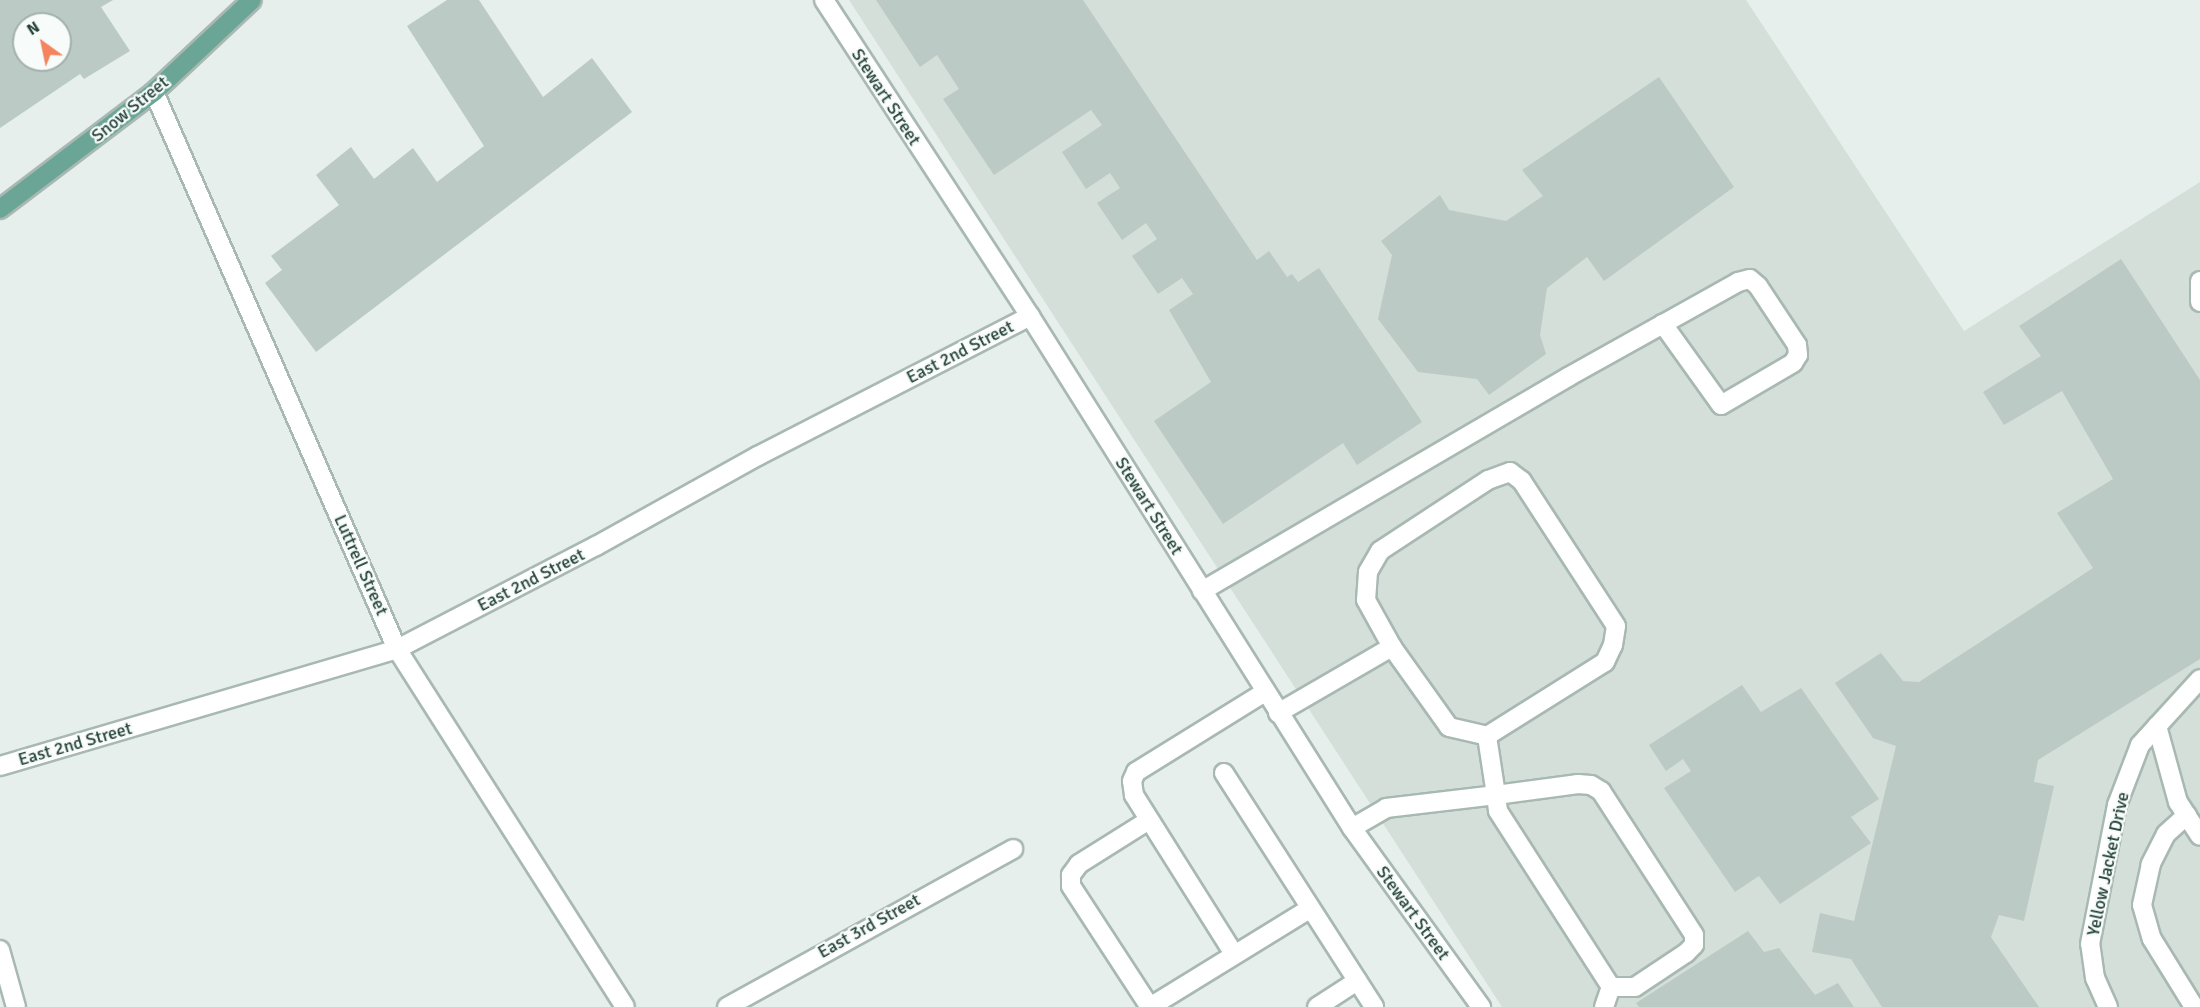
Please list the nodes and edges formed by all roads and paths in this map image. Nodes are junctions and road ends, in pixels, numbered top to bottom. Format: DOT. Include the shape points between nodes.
graph roads {
  1 [pos="252,0"];
  2 [pos="824,0"];
  3 [pos="154,92"];
  4 [pos="0,209"];
  5 [pos="2200,281"];
  6 [pos="2200,302"];
  7 [pos="1030,316"];
  8 [pos="1663,324"];
  9 [pos="1202,591"];
  10 [pos="1392,647"];
  11 [pos="397,649"];
  12 [pos="2200,679"];
  13 [pos="1265,692"];
  14 [pos="1278,713"];
  15 [pos="2157,726"];
  16 [pos="1487,736"];
  17 [pos="0,766"];
  18 [pos="1224,772"];
  19 [pos="1496,795"];
  20 [pos="2187,815"];
  21 [pos="1149,820"];
  22 [pos="1352,828"];
  23 [pos="2200,836"];
  24 [pos="1013,849"];
  25 [pos="1310,909"];
  26 [pos="0,950"];
  27 [pos="1234,954"];
  28 [pos="1357,981"];
  29 [pos="1611,987"];
  30 [pos="16,1007"];
  31 [pos="625,1007"];
  32 [pos="727,1007"];
  33 [pos="1150,1007"];
  34 [pos="1317,1007"];
  35 [pos="1374,1007"];
  36 [pos="1481,1007"];
  37 [pos="1604,1007"];
  38 [pos="2108,1007"];
  39 [pos="2194,1007"];
  1 -- 3 [label="main road, Snow Street"];
  2 -- 7 [label="street, Stewart Street"];
  3 -- 4 [label="main road, Snow Street"];
  3 -- 11 [label="street, Luttrell Street"];
  5 -- 6 [label="street"];
  7 -- 9 [label="street, Stewart Street"];
  7 -- 11 [label="street, East 2nd Street"];
  8 -- 8 [label="street" via="1737,282 1750,279 1797,345 1798,354 1793,363 1721,405"];
  8 -- 9 [label="street"];
  9 -- 13 [label="street, Stewart Street"];
  10 -- 14 [label="street"];
  10 -- 16 [label="street" via="1449,727"];
  10 -- 16 [label="street" via="1366,600 1368,572 1380,551 1488,480 1510,472 1522,481 1616,626 1605,662"];
  11 -- 17 [label="street, East 2nd Street"];
  11 -- 31 [label="street, Luttrell Street"];
  12 -- 15 [label="street, Yellow Jacket Drive"];
  13 -- 14 [label="street, Stewart Street"];
  13 -- 21 [label="street" via="1136,772 1134,795"];
  14 -- 22 [label="street, Stewart Street"];
  15 -- 20 [label="street" via="2178,802"];
  15 -- 38 [label="street, Yellow Jacket Drive" via="2140,745 2117,805 2091,944 2095,978"];
  16 -- 19 [label="street"];
  18 -- 25 [label="street"];
  19 -- 22 [label="street" via="1386,808"];
  19 -- 29 [label="street" via="1498,810"];
  19 -- 29 [label="street" via="1578,784 1601,791 1694,935 1694,945 1686,953 1635,987"];
  20 -- 23 [label="street"];
  20 -- 39 [label="street" via="2166,834 2151,864 2142,905 2152,939"];
  21 -- 27 [label="street"];
  21 -- 33 [label="street" via="1079,864 1071,875 1071,885"];
  22 -- 36 [label="street, Stewart Street"];
  24 -- 32 [label="street, East 3rd Street"];
  25 -- 27 [label="street"];
  25 -- 28 [label="street"];
  26 -- 30 [label="street"];
  27 -- 33 [label="street"];
  28 -- 34 [label="street"];
  28 -- 35 [label="street"];
  29 -- 37 [label="street"];
}
